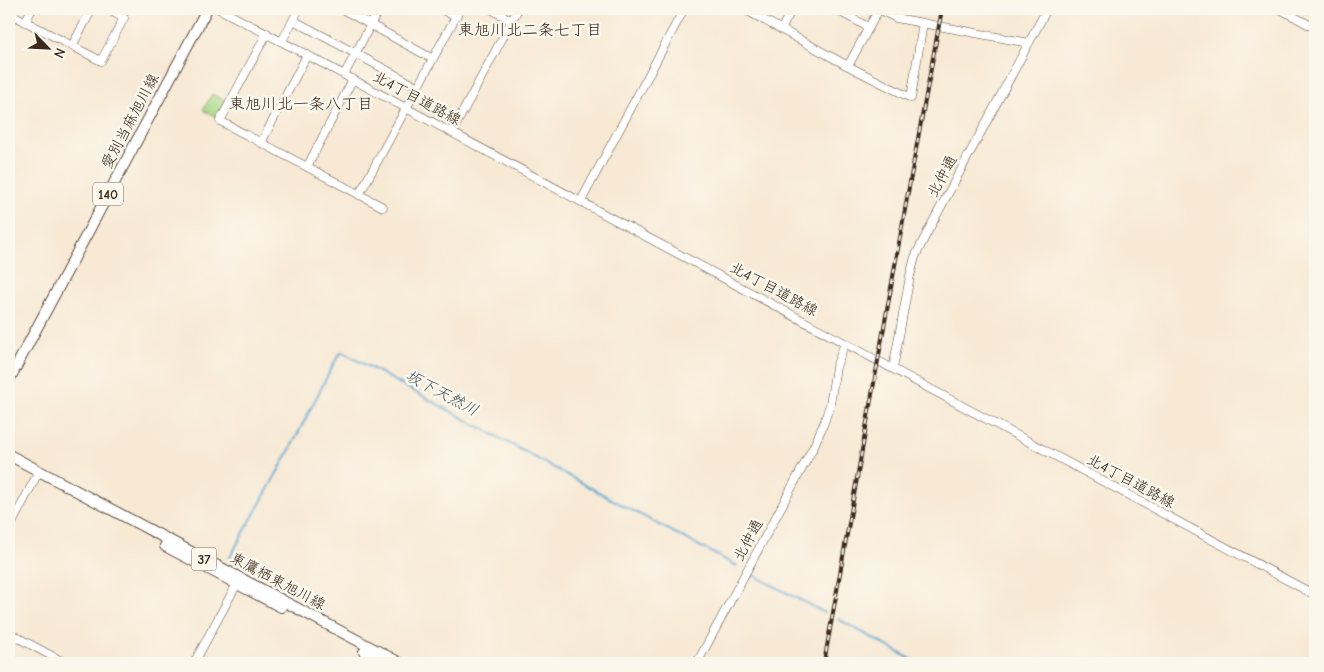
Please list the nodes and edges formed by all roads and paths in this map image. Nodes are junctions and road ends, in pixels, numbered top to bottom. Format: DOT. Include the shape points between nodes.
graph roads {
  1 [pos="32,9"];
  2 [pos="92,9"];
  3 [pos="107,9"];
  4 [pos="206,9"];
  5 [pos="220,9"];
  6 [pos="299,9"];
  7 [pos="342,9"];
  8 [pos="379,9"];
  9 [pos="440,9"];
  10 [pos="460,9"];
  11 [pos="491,9"];
  12 [pos="518,9"];
  13 [pos="684,9"];
  14 [pos="744,9"];
  15 [pos="792,9"];
  16 [pos="835,9"];
  17 [pos="880,9"];
  18 [pos="1047,9"];
  19 [pos="1280,9"];
  20 [pos="9,13"];
  21 [pos="456,17"];
  22 [pos="293,20"];
  23 [pos="512,20"];
  24 [pos="25,22"];
  25 [pos="923,23"];
  26 [pos="371,24"];
  27 [pos="868,27"];
  28 [pos="782,28"];
  29 [pos="1315,28"];
  30 [pos="267,33"];
  31 [pos="282,41"];
  32 [pos="1029,43"];
  33 [pos="72,46"];
  34 [pos="356,52"];
  35 [pos="307,55"];
  36 [pos="433,59"];
  37 [pos="848,66"];
  38 [pos="344,75"];
  39 [pos="353,80"];
  40 [pos="418,87"];
  41 [pos="406,107"];
  42 [pos="452,132"];
  43 [pos="261,143"];
  44 [pos="307,167"];
  45 [pos="359,195"];
  46 [pos="581,201"];
  47 [pos="383,207"];
  48 [pos="845,343"];
  49 [pos="893,369"];
  50 [pos="9,380"];
  51 [pos="9,455"];
  52 [pos="9,462"];
  53 [pos="38,474"];
  54 [pos="9,529"];
  55 [pos="238,581"];
  56 [pos="1315,595"];
  57 [pos="9,633"];
  58 [pos="65,663"];
  59 [pos="194,663"];
  60 [pos="385,663"];
  61 [pos="400,663"];
  62 [pos="698,663"];
  1 -- 24 [label="street"];
  2 -- 33 [label="street"];
  3 -- 33 [label="street" via="124,18 101,61"];
  4 -- 50 [label="main road, 愛別当麻旭川線 / 140"];
  5 -- 30 [label="street, 北4丁目道路線"];
  6 -- 22 [label="street"];
  7 -- 26 [label="street"];
  8 -- 26 [label="street"];
  9 -- 21 [label="street"];
  10 -- 21 [label="street"];
  11 -- 23 [label="street"];
  12 -- 23 [label="street"];
  13 -- 46 [label="street"];
  14 -- 28 [label="street"];
  15 -- 28 [label="street"];
  16 -- 27 [label="street"];
  17 -- 25 [label="street" via="896,18"];
  17 -- 27 [label="street"];
  18 -- 32 [label="street, 北仲通"];
  19 -- 29 [label="street"];
  20 -- 24 [label="street"];
  21 -- 36 [label="street"];
  22 -- 31 [label="street"];
  22 -- 34 [label="street"];
  23 -- 42 [label="street"];
  24 -- 33 [label="street"];
  25 -- 32 [label="street"];
  25 -- 37 [label="street" via="911,98"];
  26 -- 34 [label="street"];
  26 -- 36 [label="street"];
  27 -- 37 [label="street"];
  28 -- 37 [label="street"];
  30 -- 31 [label="street, 北4丁目道路線"];
  30 -- 43 [label="street" via="220,121"];
  31 -- 35 [label="street, 北4丁目道路線"];
  32 -- 49 [label="street, 北仲通" via="916,257"];
  34 -- 38 [label="street"];
  34 -- 40 [label="street"];
  35 -- 38 [label="street, 北4丁目道路線"];
  35 -- 43 [label="street"];
  36 -- 40 [label="street"];
  38 -- 39 [label="street, 北4丁目道路線"];
  39 -- 41 [label="street, 北4丁目道路線"];
  39 -- 44 [label="street"];
  40 -- 41 [label="street"];
  41 -- 42 [label="street, 北4丁目道路線"];
  41 -- 45 [label="street"];
  42 -- 46 [label="street, 北4丁目道路線"];
  43 -- 44 [label="street"];
  44 -- 45 [label="street"];
  45 -- 47 [label="street"];
  46 -- 48 [label="street, 北4丁目道路線"];
  48 -- 49 [label="street, 北4丁目道路線"];
  48 -- 62 [label="street, 北仲通" via="836,367 824,424 813,448"];
  49 -- 56 [label="street, 北4丁目道路線"];
  51 -- 53 [label="main road, 東鷹栖東旭川線 / 37"];
  52 -- 53 [label="main road, 東鷹栖東旭川線 / 37"];
  53 -- 54 [label="street"];
  53 -- 55 [label="main road, 東鷹栖東旭川線 / 37"];
  55 -- 59 [label="street"];
  55 -- 60 [label="main road, 東鷹栖東旭川線 / 37"];
  55 -- 61 [label="main road, 東鷹栖東旭川線 / 37"];
  57 -- 58 [label="street"];
}
